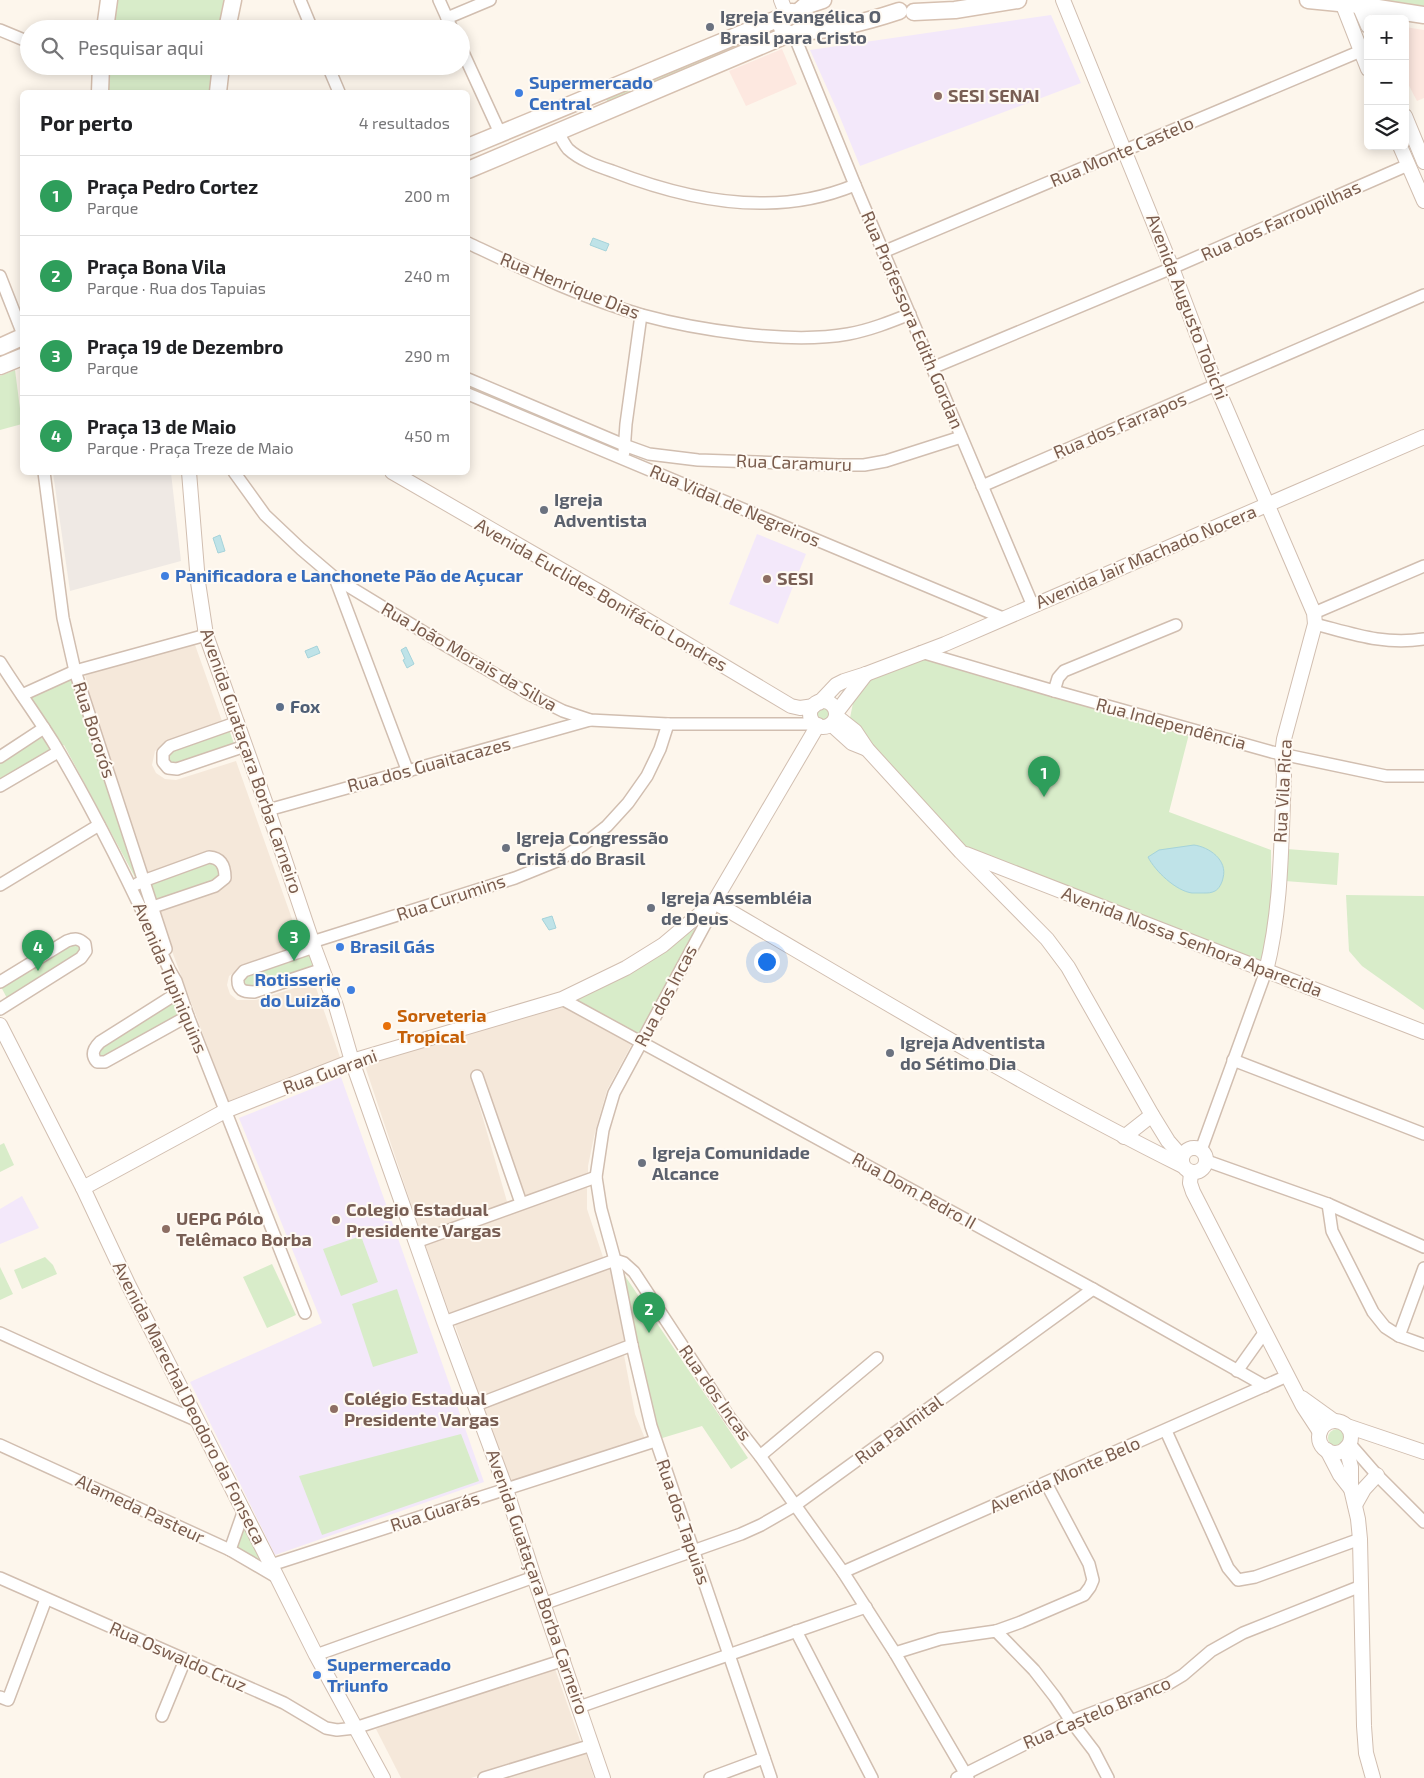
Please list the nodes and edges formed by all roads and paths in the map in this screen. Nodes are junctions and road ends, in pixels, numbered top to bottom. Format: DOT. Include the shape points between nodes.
graph roads {
  1 [pos="109,0"];
  2 [pos="233,0"];
  3 [pos="300,0"];
  4 [pos="439,0"];
  5 [pos="490,0"];
  6 [pos="823,0"];
  7 [pos="927,0"];
  8 [pos="1018,0"];
  9 [pos="1063,0"];
  10 [pos="1308,0"];
  11 [pos="1341,2"];
  12 [pos="1359,5"];
  13 [pos="900,8"];
  14 [pos="787,11"];
  15 [pos="1424,15"];
  16 [pos="1364,17"];
  17 [pos="447,18"];
  18 [pos="106,20"];
  19 [pos="229,20"];
  20 [pos="308,20"];
  21 [pos="0,30"];
  22 [pos="794,33"];
  23 [pos="20,38"];
  24 [pos="1364,50"];
  25 [pos="470,68"];
  26 [pos="97,75"];
  27 [pos="220,75"];
  28 [pos="332,75"];
  29 [pos="100,90"];
  30 [pos="218,90"];
  31 [pos="339,90"];
  32 [pos="1409,126"];
  33 [pos="558,132"];
  34 [pos="500,133"];
  35 [pos="470,147"];
  36 [pos="1402,150"];
  37 [pos="1125,152"];
  38 [pos="1424,162"];
  39 [pos="1408,165"];
  40 [pos="470,169"];
  41 [pos="855,186"];
  42 [pos="1424,202"];
  43 [pos="470,244"];
  44 [pos="883,252"];
  45 [pos="1172,268"];
  46 [pos="0,276"];
  47 [pos="1424,295"];
  48 [pos="910,314"];
  49 [pos="642,315"];
  50 [pos="20,327"];
  51 [pos="20,338"];
  52 [pos="0,347"];
  53 [pos="20,358"];
  54 [pos="0,366"];
  55 [pos="932,368"];
  56 [pos="470,380"];
  57 [pos="1216,385"];
  58 [pos="470,395"];
  59 [pos="961,437"];
  60 [pos="1424,437"];
  61 [pos="624,445"];
  62 [pos="623,459"];
  63 [pos="44,475"];
  64 [pos="189,475"];
  65 [pos="236,475"];
  66 [pos="397,475"];
  67 [pos="982,486"];
  68 [pos="1267,505"];
  69 [pos="1424,566"];
  70 [pos="335,578"];
  71 [pos="1033,606"];
  72 [pos="1002,618"];
  73 [pos="1315,618"];
  74 [pos="1176,625"];
  75 [pos="206,635"];
  76 [pos="1424,639"];
  77 [pos="921,652"];
  78 [pos="0,662"];
  79 [pos="76,671"];
  80 [pos="866,674"];
  81 [pos="1054,691"];
  82 [pos="22,695"];
  83 [pos="816,704"];
  84 [pos="590,720"];
  85 [pos="827,721"];
  86 [pos="238,722"];
  87 [pos="668,724"];
  88 [pos="44,728"];
  89 [pos="245,746"];
  90 [pos="58,752"];
  91 [pos="1282,754"];
  92 [pos="0,757"];
  93 [pos="408,772"];
  94 [pos="1424,776"];
  95 [pos="0,786"];
  96 [pos="268,810"];
  97 [pos="99,825"];
  98 [pos="961,852"];
  99 [pos="143,881"];
  100 [pos="0,886"];
  101 [pos="132,888"];
  102 [pos="714,902"];
  103 [pos="153,907"];
  104 [pos="313,944"];
  105 [pos="323,969"];
  106 [pos="1266,971"];
  107 [pos="176,981"];
  108 [pos="0,982"];
  109 [pos="180,992"];
  110 [pos="562,999"];
  111 [pos="0,1009"];
  112 [pos="188,1016"];
  113 [pos="0,1026"];
  114 [pos="1424,1032"];
  115 [pos="641,1042"];
  116 [pos="1233,1060"];
  117 [pos="352,1062"];
  118 [pos="476,1076"];
  119 [pos="225,1111"];
  120 [pos="1152,1115"];
  121 [pos="1424,1134"];
  122 [pos="1124,1137"];
  123 [pos="1204,1155"];
  124 [pos="1185,1165"];
  125 [pos="596,1177"];
  126 [pos="82,1188"];
  127 [pos="521,1204"];
  128 [pos="1328,1204"];
  129 [pos="416,1242"];
  130 [pos="1424,1247"];
  131 [pos="615,1260"];
  132 [pos="1424,1268"];
  133 [pos="1092,1289"];
  134 [pos="305,1313"];
  135 [pos="444,1322"];
  136 [pos="0,1332"];
  137 [pos="1264,1332"];
  138 [pos="1399,1336"];
  139 [pos="632,1345"];
  140 [pos="1424,1345"];
  141 [pos="876,1358"];
  142 [pos="1237,1371"];
  143 [pos="1287,1376"];
  144 [pos="1265,1386"];
  145 [pos="1297,1394"];
  146 [pos="476,1405"];
  147 [pos="198,1421"];
  148 [pos="1341,1423"];
  149 [pos="1166,1431"];
  150 [pos="1320,1432"];
  151 [pos="655,1440"];
  152 [pos="0,1445"];
  153 [pos="1348,1446"];
  154 [pos="1327,1450"];
  155 [pos="1424,1452"];
  156 [pos="760,1456"];
  157 [pos="1377,1475"];
  158 [pos="1046,1483"];
  159 [pos="506,1489"];
  160 [pos="1351,1489"];
  161 [pos="1356,1505"];
  162 [pos="794,1506"];
  163 [pos="244,1510"];
  164 [pos="1424,1522"];
  165 [pos="1360,1539"];
  166 [pos="230,1550"];
  167 [pos="693,1550"];
  168 [pos="271,1565"];
  169 [pos="843,1572"];
  170 [pos="534,1577"];
  171 [pos="0,1578"];
  172 [pos="278,1578"];
  173 [pos="1361,1586"];
  174 [pos="46,1599"];
  175 [pos="543,1604"];
  176 [pos="866,1607"];
  177 [pos="796,1631"];
  178 [pos="996,1631"];
  179 [pos="895,1653"];
  180 [pos="728,1654"];
  181 [pos="316,1655"];
  182 [pos="185,1660"];
  183 [pos="564,1660"];
  184 [pos="4,1699"];
  185 [pos="579,1707"];
  186 [pos="162,1716"];
  187 [pos="1071,1721"];
  188 [pos="355,1728"];
  189 [pos="592,1745"];
  190 [pos="764,1758"];
  191 [pos="964,1776"];
  192 [pos="383,1778"];
  193 [pos="484,1778"];
  194 [pos="603,1778"];
  195 [pos="710,1778"];
  196 [pos="771,1778"];
  197 [pos="872,1778"];
  198 [pos="1108,1778"];
  199 [pos="1373,1778"];
  1 -- 18 [label="main road"];
  2 -- 19 [label="main road"];
  3 -- 20 [label="street"];
  4 -- 17 [label="street"];
  5 -- 17 [label="street"];
  6 -- 14 [label="main road"];
  7 -- 13 [label="main road" via="921,8"];
  8 -- 13 [label="main road" via="955,10"];
  9 -- 37 [label="street, Avenida Augusto Tobichi"];
  10 -- 11 [label="main road"];
  11 -- 12 [label="main road"];
  11 -- 24 [label="street"];
  12 -- 15 [label="main road"];
  12 -- 16 [label="street"];
  13 -- 22 [label="main road" via="846,26"];
  14 -- 22 [label="main road" via="781,27"];
  14 -- 34 [label="main road"];
  21 -- 23 [label="street"];
  22 -- 33 [label="main road"];
  22 -- 41 [label="street, Rua Professora Edith Gordan"];
  24 -- 37 [label="street, Rua Monte Castelo"];
  25 -- 34 [label="street"];
  26 -- 29 [label="main road"];
  27 -- 30 [label="main road"];
  28 -- 31 [label="street"];
  32 -- 38 [label="street"];
  33 -- 40 [label="main road"];
  33 -- 41 [label="street" via="568,148 581,158 620,175 677,193 716,200 766,203 804,199"];
  34 -- 35 [label="main road"];
  36 -- 39 [label="street"];
  37 -- 44 [label="street, Rua Monte Castelo"];
  37 -- 45 [label="street, Avenida Augusto Tobichi"];
  39 -- 42 [label="street"];
  39 -- 45 [label="street, Rua dos Farroupilhas"];
  41 -- 44 [label="street, Rua Professora Edith Gordan"];
  43 -- 49 [label="street, Rua Henrique Dias" via="552,282"];
  44 -- 48 [label="street, Rua Professora Edith Gordan"];
  45 -- 55 [label="street, Rua dos Farroupilhas"];
  45 -- 57 [label="street, Avenida Augusto Tobichi"];
  46 -- 50 [label="street"];
  47 -- 57 [label="street, Rua dos Farrapos"];
  48 -- 49 [label="street, Rua Henrique Dias" via="849,334 810,338 722,332"];
  48 -- 55 [label="street, Rua Professora Edith Gordan"];
  49 -- 61 [label="street"];
  51 -- 52 [label="main road"];
  53 -- 54 [label="main road"];
  55 -- 59 [label="street, Rua Professora Edith Gordan"];
  56 -- 61 [label="street"];
  57 -- 67 [label="street, Rua dos Farrapos"];
  57 -- 68 [label="street, Avenida Augusto Tobichi"];
  58 -- 62 [label="street, Rua Vidal de Negreiros"];
  59 -- 61 [label="street, Rua Caramuru" via="886,461 855,465 698,460 649,454"];
  59 -- 67 [label="street, Rua Professora Edith Gordan"];
  60 -- 68 [label="street, Avenida Jair Machado Nocera"];
  61 -- 62 [label="street"];
  62 -- 72 [label="street, Rua Vidal de Negreiros"];
  63 -- 79 [label="street, Rua Bororós" via="63,618"];
  64 -- 75 [label="street, Avenida Guataçara Borba Carneiro"];
  65 -- 70 [label="street, Rua João Morais da Silva" via="265,515"];
  66 -- 83 [label="street, Avenida Euclides Bonifácio Londres" via="791,706 800,708"];
  67 -- 71 [label="street, Rua Professora Edith Gordan"];
  68 -- 71 [label="street, Avenida Jair Machado Nocera"];
  68 -- 73 [label="street, Avenida Augusto Tobichi"];
  69 -- 73 [label="street"];
  70 -- 84 [label="street, Rua João Morais da Silva" via="529,694"];
  70 -- 93 [label="street"];
  71 -- 72 [label="street, Avenida Jair Machado Nocera"];
  72 -- 77 [label="street, Avenida Jair Machado Nocera"];
  73 -- 76 [label="street" via="1358,636 1385,641"];
  73 -- 91 [label="street, Rua Vila Rica"];
  74 -- 81 [label="street" via="1064,671"];
  75 -- 79 [label="street"];
  75 -- 86 [label="street, Avenida Guataçara Borba Carneiro"];
  77 -- 80 [label="street, Avenida Jair Machado Nocera"];
  77 -- 81 [label="street, Rua Independência"];
  78 -- 82 [label="street, Avenida Tupiniquins"];
  79 -- 82 [label="street"];
  79 -- 99 [label="street, Rua Bororós"];
  80 -- 83 [label="street, Avenida Jair Machado Nocera" via="836,685"];
  80 -- 85 [label="street, Rua dos Incas"];
  81 -- 91 [label="street, Rua Independência"];
  82 -- 88 [label="street, Avenida Tupiniquins"];
  83 -- 85 [label="street" via="811,715"];
  83 -- 85 [label="street" via="828,702 834,707"];
  84 -- 87 [label="street, Rua João Morais da Silva"];
  84 -- 93 [label="street, Rua dos Guaitacazes"];
  85 -- 87 [label="street, Rua João Morais da Silva"];
  85 -- 98 [label="street" via="852,742 867,749"];
  85 -- 102 [label="street, Rua dos Incas"];
  86 -- 89 [label="street, Avenida Guataçara Borba Carneiro"];
  86 -- 89 [label="street" via="170,746 163,753 163,762 168,768 178,769"];
  87 -- 104 [label="street, Rua Curumins" via="647,776 607,826 583,845 557,861 515,878"];
  88 -- 90 [label="street, Avenida Tupiniquins"];
  88 -- 92 [label="street"];
  89 -- 96 [label="street, Avenida Guataçara Borba Carneiro"];
  90 -- 95 [label="street"];
  90 -- 97 [label="street, Avenida Tupiniquins"];
  91 -- 94 [label="street, Rua Independência" via="1386,776"];
  91 -- 106 [label="street, Rua Vila Rica" via="1284,776 1277,910"];
  93 -- 96 [label="street, Rua dos Guaitacazes"];
  96 -- 104 [label="street, Avenida Guataçara Borba Carneiro"];
  97 -- 100 [label="street"];
  97 -- 101 [label="street, Avenida Tupiniquins"];
  98 -- 106 [label="street, Avenida Nossa Senhora Aparecida"];
  98 -- 120 [label="street" via="1047,939 1068,967"];
  99 -- 101 [label="street"];
  99 -- 103 [label="street, Rua Bororós"];
  99 -- 103 [label="street" via="209,857 216,857 225,870 225,878 215,886"];
  101 -- 107 [label="street, Avenida Tupiniquins"];
  102 -- 110 [label="street, Rua Guarani" via="663,945 626,968"];
  102 -- 115 [label="street, Rua dos Incas" via="708,919"];
  102 -- 122 [label="street"];
  103 -- 107 [label="street, Rua Bororós"];
  104 -- 105 [label="street, Avenida Guataçara Borba Carneiro"];
  104 -- 105 [label="street, Rua Curumins" via="244,971 238,978 239,986 244,992 254,992"];
  105 -- 117 [label="street, Avenida Guataçara Borba Carneiro"];
  106 -- 114 [label="street, Avenida Nossa Senhora Aparecida"];
  106 -- 116 [label="street"];
  107 -- 109 [label="street, Avenida Tupiniquins"];
  108 -- 111 [label="street" via="67,941 80,939 85,944 86,951 81,958"];
  109 -- 112 [label="street, Avenida Tupiniquins"];
  109 -- 112 [label="street" via="100,1042 92,1053 97,1062 105,1062"];
  110 -- 115 [label="street, Rua Dom Pedro II"];
  110 -- 117 [label="street, Rua Guarani"];
  112 -- 119 [label="street, Avenida Tupiniquins"];
  113 -- 126 [label="street, Avenida Marechal Deodoro da Fonseca"];
  115 -- 125 [label="street, Rua dos Incas" via="614,1093 603,1130"];
  115 -- 133 [label="street, Rua Dom Pedro II"];
  116 -- 121 [label="street"];
  116 -- 123 [label="street"];
  117 -- 119 [label="street, Rua Guarani"];
  117 -- 129 [label="street, Avenida Guataçara Borba Carneiro"];
  118 -- 127 [label="street"];
  119 -- 126 [label="street, Rua Guarani"];
  119 -- 134 [label="street, Avenida Tupiniquins"];
  120 -- 122 [label="street"];
  120 -- 124 [label="street"];
  122 -- 124 [label="street"];
  123 -- 124 [label="street" via="1202,1170 1197,1173"];
  123 -- 124 [label="street" via="1196,1148 1190,1148 1185,1152"];
  123 -- 128 [label="street"];
  124 -- 137 [label="street" via="1193,1192"];
  125 -- 127 [label="street"];
  125 -- 131 [label="street, Rua dos Incas"];
  126 -- 147 [label="street, Avenida Marechal Deodoro da Fonseca"];
  127 -- 129 [label="street"];
  128 -- 130 [label="street"];
  128 -- 138 [label="street" via="1332,1231 1373,1312 1385,1327"];
  129 -- 135 [label="street, Avenida Guataçara Borba Carneiro"];
  131 -- 135 [label="street"];
  131 -- 139 [label="street, Rua dos Tapuias"];
  131 -- 156 [label="street, Rua dos Incas" via="624,1262 634,1272 730,1418"];
  132 -- 138 [label="street"];
  133 -- 142 [label="street, Rua Dom Pedro II"];
  133 -- 162 [label="street, Rua Palmital"];
  135 -- 146 [label="street, Avenida Guataçara Borba Carneiro"];
  136 -- 147 [label="street"];
  137 -- 142 [label="street"];
  137 -- 143 [label="street"];
  138 -- 140 [label="street"];
  139 -- 146 [label="street"];
  139 -- 151 [label="street, Rua dos Tapuias"];
  141 -- 156 [label="street"];
  142 -- 144 [label="street, Rua Dom Pedro II"];
  143 -- 144 [label="street, Avenida Monte Belo"];
  143 -- 145 [label="street"];
  144 -- 149 [label="street, Avenida Monte Belo"];
  145 -- 148 [label="street"];
  145 -- 150 [label="street"];
  146 -- 159 [label="street, Avenida Guataçara Borba Carneiro"];
  147 -- 163 [label="street, Avenida Marechal Deodoro da Fonseca"];
  148 -- 150 [label="street" via="1324,1425"];
  148 -- 153 [label="street" via="1351,1435"];
  148 -- 155 [label="street"];
  149 -- 158 [label="street, Avenida Monte Belo"];
  149 -- 165 [label="street" via="1228,1568 1238,1580 1256,1577"];
  150 -- 154 [label="street" via="1320,1442"];
  151 -- 159 [label="street, Rua Guarás"];
  151 -- 167 [label="street, Rua dos Tapuias"];
  152 -- 166 [label="street, Alameda Pasteur"];
  153 -- 154 [label="street" via="1337,1452"];
  153 -- 157 [label="street"];
  153 -- 160 [label="street"];
  154 -- 160 [label="street"];
  156 -- 162 [label="street, Rua dos Incas"];
  157 -- 161 [label="street" via="1364,1489"];
  157 -- 164 [label="street"];
  158 -- 169 [label="street, Avenida Monte Belo"];
  158 -- 178 [label="street" via="1089,1564 1093,1580 1084,1595"];
  159 -- 168 [label="street, Rua Guarás"];
  159 -- 170 [label="street, Avenida Guataçara Borba Carneiro"];
  160 -- 161 [label="street"];
  161 -- 165 [label="street"];
  162 -- 167 [label="street, Rua Palmital" via="761,1525"];
  162 -- 169 [label="street, Rua dos Incas"];
  163 -- 166 [label="street"];
  163 -- 168 [label="street, Avenida Marechal Deodoro da Fonseca"];
  165 -- 173 [label="street"];
  166 -- 172 [label="street, Alameda Pasteur"];
  167 -- 175 [label="street, Rua Palmital"];
  167 -- 180 [label="street, Rua dos Tapuias"];
  168 -- 172 [label="street, Avenida Marechal Deodoro da Fonseca"];
  169 -- 176 [label="street, Rua dos Incas"];
  170 -- 175 [label="street, Avenida Guataçara Borba Carneiro"];
  170 -- 181 [label="street"];
  171 -- 174 [label="street, Rua Oswaldo Cruz"];
  172 -- 181 [label="street, Avenida Marechal Deodoro da Fonseca"];
  173 -- 187 [label="street, Rua Castelo Branco" via="1243,1633 1168,1684"];
  173 -- 199 [label="street" via="1364,1726 1366,1753"];
  174 -- 182 [label="street, Rua Oswaldo Cruz"];
  174 -- 184 [label="street"];
  175 -- 183 [label="street, Avenida Guataçara Borba Carneiro"];
  176 -- 177 [label="street"];
  176 -- 179 [label="street, Rua dos Incas"];
  177 -- 180 [label="street"];
  177 -- 197 [label="street"];
  178 -- 179 [label="street" via="940,1639"];
  178 -- 187 [label="street" via="1034,1670"];
  179 -- 191 [label="street, Rua dos Incas"];
  180 -- 185 [label="street"];
  180 -- 190 [label="street, Rua dos Tapuias"];
  181 -- 188 [label="street, Avenida Marechal Deodoro da Fonseca"];
  182 -- 186 [label="street"];
  182 -- 188 [label="street, Rua Oswaldo Cruz" via="284,1704 326,1728"];
  183 -- 185 [label="street, Avenida Guataçara Borba Carneiro"];
  183 -- 188 [label="street, Rua Oswaldo Cruz"];
  185 -- 189 [label="street, Avenida Guataçara Borba Carneiro"];
  187 -- 191 [label="street, Rua Castelo Branco"];
  187 -- 198 [label="street" via="1094,1751"];
  188 -- 192 [label="street, Avenida Marechal Deodoro da Fonseca"];
  189 -- 193 [label="street"];
  189 -- 194 [label="street, Avenida Guataçara Borba Carneiro"];
  190 -- 195 [label="street"];
  190 -- 196 [label="street, Rua dos Tapuias"];
}
